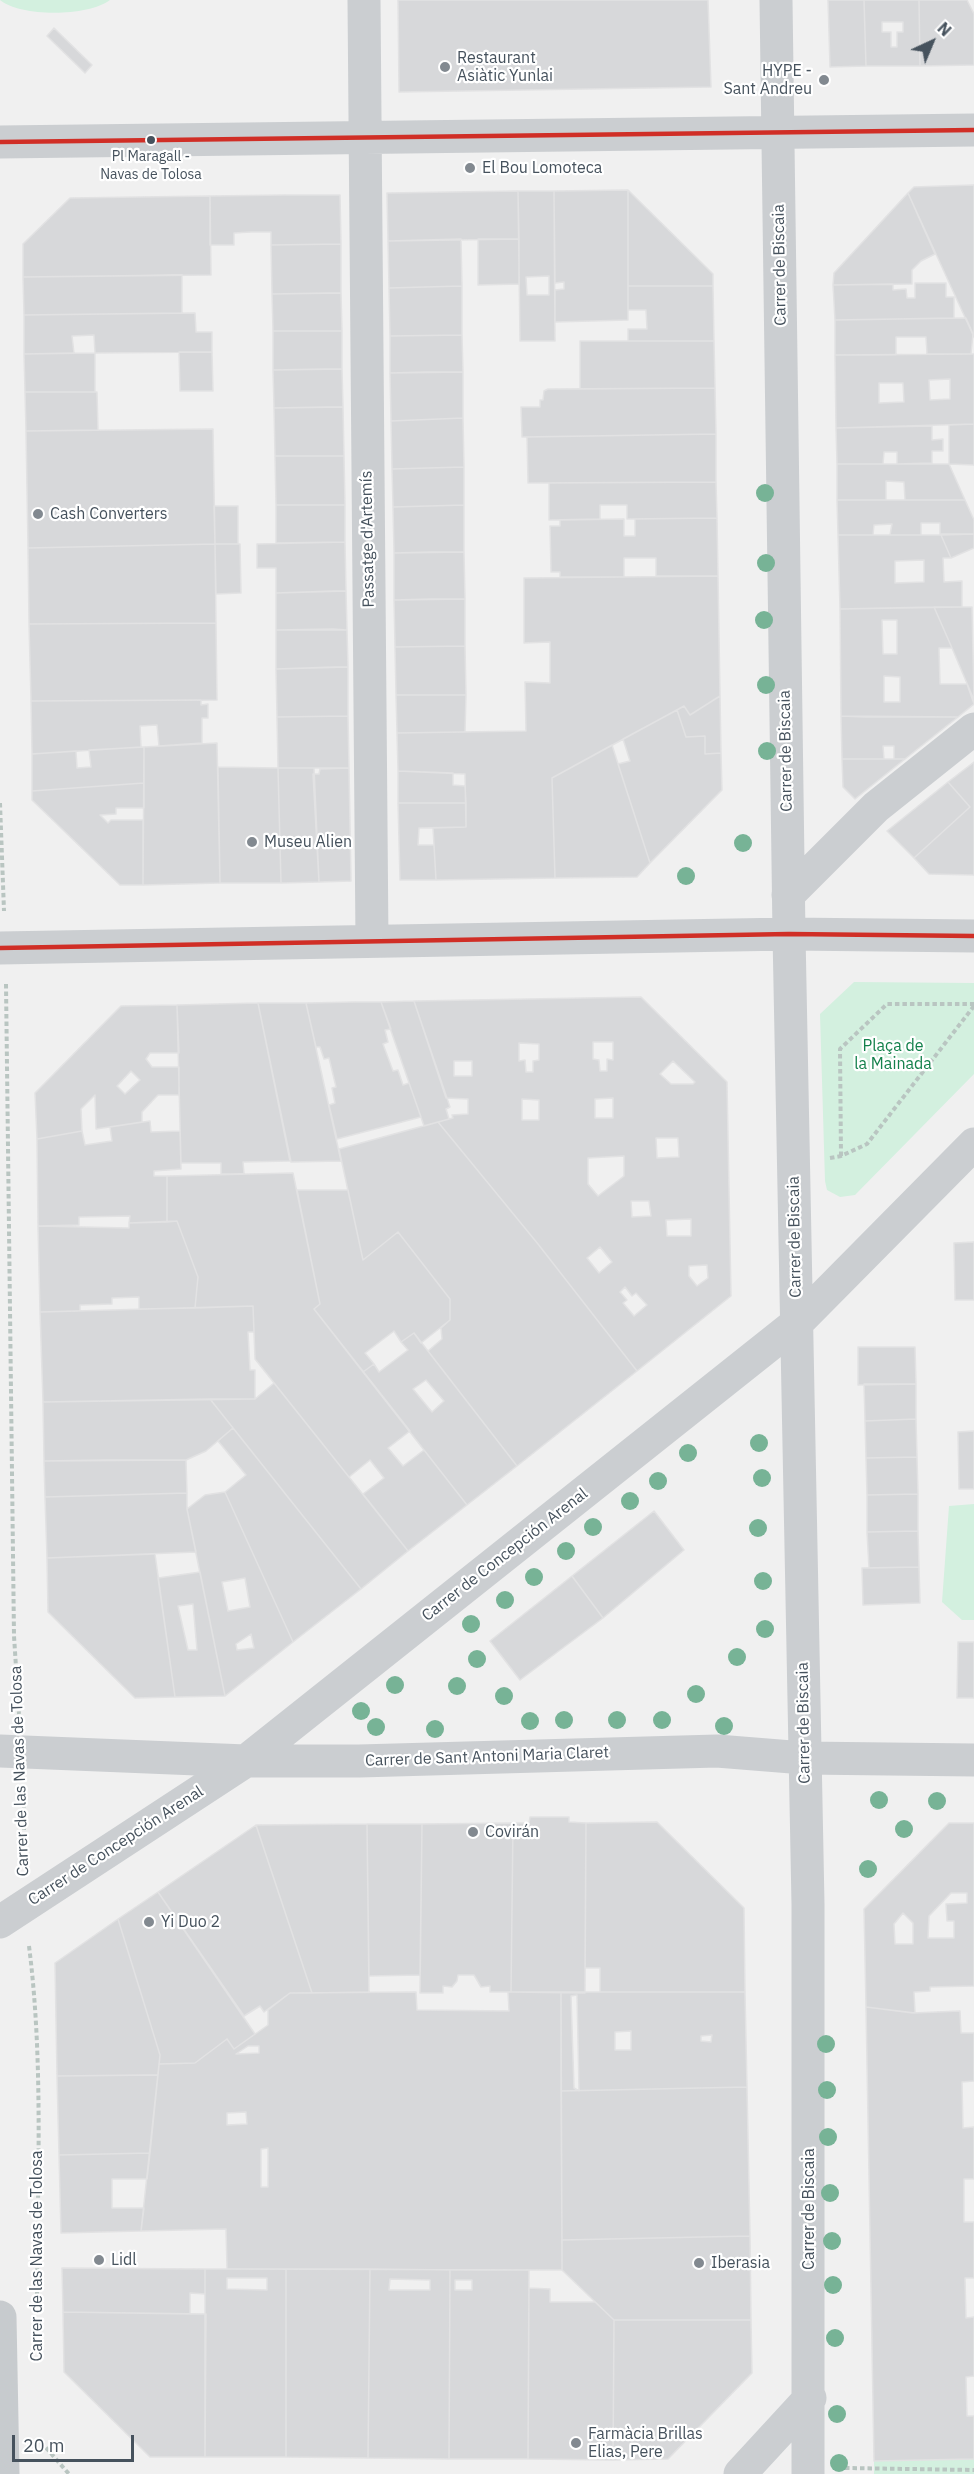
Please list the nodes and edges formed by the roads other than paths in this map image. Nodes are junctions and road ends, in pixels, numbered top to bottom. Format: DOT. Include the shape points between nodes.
graph roads {
  1 [pos="364,0"];
  2 [pos="776,0"];
  3 [pos="974,130"];
  4 [pos="778,132"];
  5 [pos="364,137"];
  6 [pos="0,142"];
  7 [pos="974,729"];
  8 [pos="788,895"];
  9 [pos="789,934"];
  10 [pos="974,936"];
  11 [pos="372,941"];
  12 [pos="3,947"];
  13 [pos="974,1144"];
  14 [pos="797,1323"];
  15 [pos="11,1751"];
  16 [pos="804,1758"];
  17 [pos="974,1760"];
  18 [pos="246,1761"];
  19 [pos="12,1914"];
  20 [pos="0,2317"];
  21 [pos="810,2398"];
  22 [pos="808,2470"];
  23 [pos="3,2474"];
  24 [pos="740,2474"];
  1 -- 5 [label="street, Passatge d'Artemís"];
  2 -- 4 [label="street, Carrer de Biscaia"];
  3 -- 4 [label="street"];
  4 -- 5 [label="street"];
  4 -- 8 [label="street, Carrer de Biscaia"];
  5 -- 6 [label="street"];
  5 -- 11 [label="street, Passatge d'Artemís"];
  7 -- 8 [label="street" via="876,807"];
  8 -- 9 [label="street, Carrer de Biscaia"];
  9 -- 10 [label="street"];
  9 -- 11 [label="street"];
  9 -- 14 [label="street, Carrer de Biscaia"];
  11 -- 12 [label="street"];
  13 -- 14 [label="street, Carrer de Concepción Arenal"];
  14 -- 16 [label="street, Carrer de Biscaia"];
  14 -- 18 [label="street, Carrer de Concepción Arenal"];
  15 -- 18 [label="street, Carrer de Sant Antoni Maria Claret"];
  16 -- 17 [label="street, Carrer de Sant Antoni Maria Claret"];
  16 -- 18 [label="street, Carrer de Sant Antoni Maria Claret" via="717,1750"];
  16 -- 21 [label="street, Carrer de Biscaia"];
  18 -- 19 [label="street, Carrer de Concepción Arenal"];
  20 -- 23 [label="main road"];
  21 -- 22 [label="street, Carrer de Biscaia"];
  21 -- 24 [label="street"];
}
